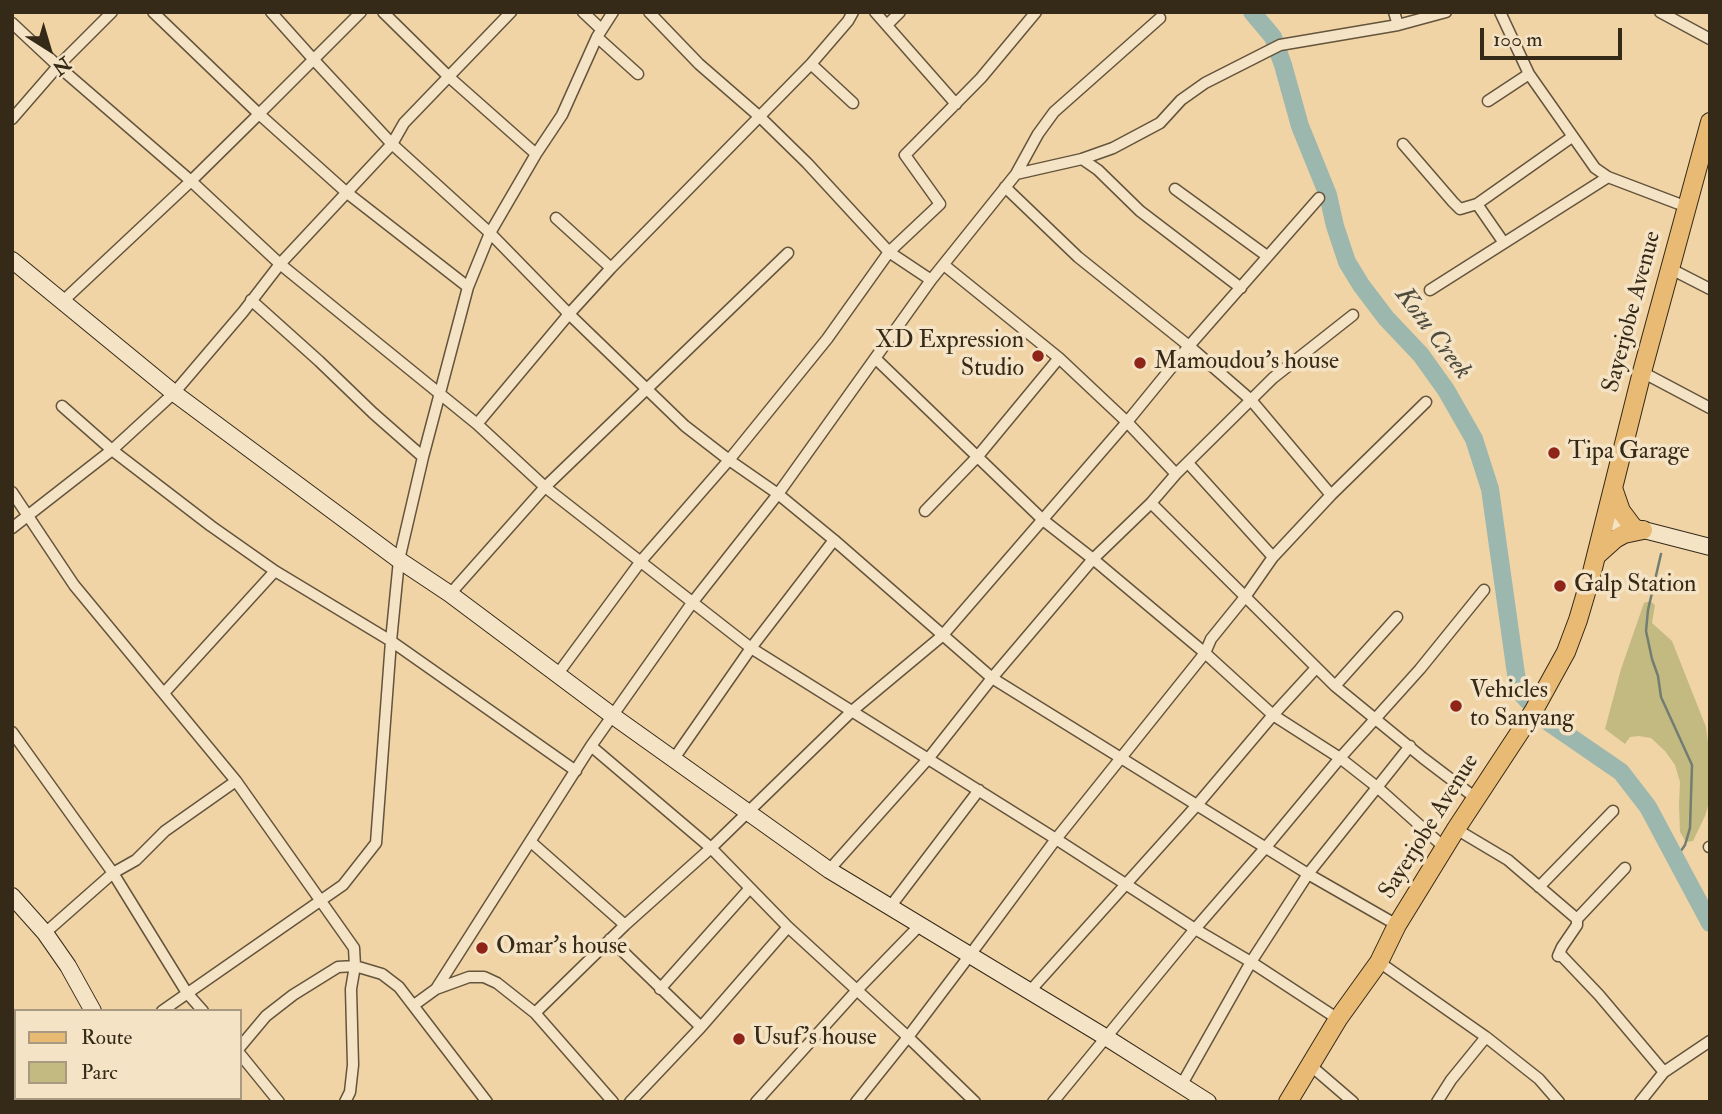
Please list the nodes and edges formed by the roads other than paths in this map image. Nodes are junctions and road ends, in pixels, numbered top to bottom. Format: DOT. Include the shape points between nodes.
graph roads {
  1 [pos="112,12"];
  2 [pos="153,12"];
  3 [pos="271,12"];
  4 [pos="361,12"];
  5 [pos="383,12"];
  6 [pos="511,12"];
  7 [pos="583,12"];
  8 [pos="613,12"];
  9 [pos="649,12"];
  10 [pos="853,12"];
  11 [pos="874,12"];
  12 [pos="900,12"];
  13 [pos="1036,12"];
  14 [pos="1394,12"];
  15 [pos="1446,12"];
  16 [pos="1500,12"];
  17 [pos="1660,12"];
  18 [pos="1160,18"];
  19 [pos="12,23"];
  20 [pos="887,25"];
  21 [pos="1398,25"];
  22 [pos="599,33"];
  23 [pos="1710,39"];
  24 [pos="314,60"];
  25 [pos="811,64"];
  26 [pos="58,66"];
  27 [pos="638,74"];
  28 [pos="1529,74"];
  29 [pos="449,77"];
  30 [pos="1488,101"];
  31 [pos="853,103"];
  32 [pos="956,104"];
  33 [pos="259,114"];
  34 [pos="760,117"];
  35 [pos="12,119"];
  36 [pos="1710,122"];
  37 [pos="1572,137"];
  38 [pos="392,144"];
  39 [pos="1404,144"];
  40 [pos="536,154"];
  41 [pos="1082,159"];
  42 [pos="1016,174"];
  43 [pos="1608,177"];
  44 [pos="191,181"];
  45 [pos="1005,187"];
  46 [pos="1175,189"];
  47 [pos="346,192"];
  48 [pos="1319,198"];
  49 [pos="1477,204"];
  50 [pos="1687,207"];
  51 [pos="556,218"];
  52 [pos="491,233"];
  53 [pos="1504,243"];
  54 [pos="889,252"];
  55 [pos="788,253"];
  56 [pos="1267,256"];
  57 [pos="12,260"];
  58 [pos="281,264"];
  59 [pos="944,265"];
  60 [pos="611,268"];
  61 [pos="1669,268"];
  62 [pos="931,280"];
  63 [pos="467,287"];
  64 [pos="1241,288"];
  65 [pos="1710,289"];
  66 [pos="1430,290"];
  67 [pos="251,300"];
  68 [pos="63,301"];
  69 [pos="569,314"];
  70 [pos="1353,315"];
  71 [pos="1189,346"];
  72 [pos="1059,358"];
  73 [pos="876,359"];
  74 [pos="1642,372"];
  75 [pos="648,390"];
  76 [pos="174,393"];
  77 [pos="440,394"];
  78 [pos="1251,400"];
  79 [pos="1426,402"];
  80 [pos="62,406"];
  81 [pos="1710,408"];
  82 [pos="1127,422"];
  83 [pos="477,424"];
  84 [pos="112,450"];
  85 [pos="978,456"];
  86 [pos="423,457"];
  87 [pos="729,460"];
  88 [pos="1188,463"];
  89 [pos="1176,474"];
  90 [pos="545,487"];
  91 [pos="1613,488"];
  92 [pos="12,492"];
  93 [pos="778,494"];
  94 [pos="1331,495"];
  95 [pos="1151,503"];
  96 [pos="925,511"];
  97 [pos="29,516"];
  98 [pos="1043,520"];
  99 [pos="1605,520"];
  100 [pos="12,528"];
  101 [pos="1638,528"];
  102 [pos="834,540"];
  103 [pos="1710,547"];
  104 [pos="1596,556"];
  105 [pos="1273,557"];
  106 [pos="1093,559"];
  107 [pos="399,561"];
  108 [pos="640,561"];
  109 [pos="275,571"];
  110 [pos="1484,590"];
  111 [pos="450,594"];
  112 [pos="1245,597"];
  113 [pos="692,603"];
  114 [pos="1397,617"];
  115 [pos="942,636"];
  116 [pos="391,641"];
  117 [pos="751,649"];
  118 [pos="1205,653"];
  119 [pos="1316,668"];
  120 [pos="556,675"];
  121 [pos="992,678"];
  122 [pos="1335,686"];
  123 [pos="164,693"];
  124 [pos="852,711"];
  125 [pos="1273,715"];
  126 [pos="613,716"];
  127 [pos="1376,719"];
  128 [pos="12,732"];
  129 [pos="591,746"];
  130 [pos="1410,746"];
  131 [pos="1121,758"];
  132 [pos="1340,758"];
  133 [pos="928,759"];
  134 [pos="673,760"];
  135 [pos="576,771"];
  136 [pos="236,781"];
  137 [pos="1377,787"];
  138 [pos="979,790"];
  139 [pos="1477,799"];
  140 [pos="1196,805"];
  141 [pos="1613,811"];
  142 [pos="749,812"];
  143 [pos="1457,829"];
  144 [pos="1056,839"];
  145 [pos="531,842"];
  146 [pos="711,848"];
  147 [pos="1266,848"];
  148 [pos="1445,848"];
  149 [pos="1625,868"];
  150 [pos="829,870"];
  151 [pos="113,873"];
  152 [pos="1308,874"];
  153 [pos="1125,884"];
  154 [pos="1539,887"];
  155 [pos="750,888"];
  156 [pos="12,896"];
  157 [pos="321,900"];
  158 [pos="890,907"];
  159 [pos="1577,919"];
  160 [pos="625,925"];
  161 [pos="920,925"];
  162 [pos="1397,925"];
  163 [pos="788,927"];
  164 [pos="1195,929"];
  165 [pos="45,933"];
  166 [pos="610,939"];
  167 [pos="971,955"];
  168 [pos="1251,962"];
  169 [pos="1379,962"];
  170 [pos="355,966"];
  171 [pos="436,989"];
  172 [pos="660,989"];
  173 [pos="857,990"];
  174 [pos="1030,991"];
  175 [pos="187,993"];
  176 [pos="414,1006"];
  177 [pos="92,1009"];
  178 [pos="165,1009"];
  179 [pos="200,1009"];
  180 [pos="535,1013"];
  181 [pos="1338,1019"];
  182 [pos="701,1027"];
  183 [pos="908,1037"];
  184 [pos="1486,1037"];
  185 [pos="1107,1038"];
  186 [pos="1710,1041"];
  187 [pos="242,1045"];
  188 [pos="242,1056"];
  189 [pos="1311,1065"];
  190 [pos="1664,1072"];
  191 [pos="1182,1084"];
  192 [pos="279,1102"];
  193 [pos="345,1102"];
  194 [pos="487,1102"];
  195 [pos="614,1102"];
  196 [pos="630,1102"];
  197 [pos="756,1102"];
  198 [pos="856,1102"];
  199 [pos="975,1102"];
  200 [pos="1054,1102"];
  201 [pos="1208,1102"];
  202 [pos="1287,1102"];
  203 [pos="1353,1102"];
  204 [pos="1437,1102"];
  205 [pos="1559,1102"];
  206 [pos="1640,1102"];
  1 -- 26 [label="street"];
  2 -- 33 [label="street"];
  3 -- 24 [label="street"];
  4 -- 24 [label="street"];
  5 -- 29 [label="street"];
  6 -- 29 [label="street"];
  7 -- 22 [label="street"];
  8 -- 22 [label="street"];
  9 -- 34 [label="street"];
  10 -- 25 [label="street"];
  11 -- 20 [label="street"];
  12 -- 20 [label="street"];
  13 -- 32 [label="street"];
  14 -- 21 [label="street"];
  15 -- 21 [label="street"];
  16 -- 28 [label="street"];
  17 -- 23 [label="street"];
  18 -- 42 [label="street" via="1054,112"];
  19 -- 26 [label="street"];
  20 -- 32 [label="street"];
  21 -- 41 [label="street" via="1277,47 1191,92 1148,131"];
  22 -- 27 [label="street"];
  22 -- 40 [label="street" via="562,115"];
  24 -- 33 [label="street"];
  24 -- 38 [label="street"];
  25 -- 31 [label="street"];
  25 -- 34 [label="street"];
  26 -- 35 [label="street"];
  26 -- 44 [label="street"];
  28 -- 30 [label="street"];
  28 -- 37 [label="street"];
  29 -- 38 [label="street" via="404,123"];
  29 -- 40 [label="street"];
  32 -- 54 [label="street" via="905,155 940,204"];
  33 -- 44 [label="street"];
  33 -- 47 [label="street"];
  34 -- 54 [label="street"];
  34 -- 60 [label="street"];
  36 -- 50 [label="main road, Sayerjobe Avenue"];
  37 -- 43 [label="street" via="1595,169"];
  37 -- 49 [label="street"];
  38 -- 47 [label="street"];
  38 -- 52 [label="street"];
  39 -- 49 [label="street" via="1460,209"];
  40 -- 52 [label="street"];
  41 -- 42 [label="street"];
  41 -- 64 [label="street" via="1140,211"];
  42 -- 45 [label="street"];
  43 -- 50 [label="street"];
  43 -- 53 [label="street"];
  44 -- 58 [label="street"];
  44 -- 68 [label="street"];
  45 -- 59 [label="street"];
  45 -- 71 [label="street" via="1078,257"];
  46 -- 56 [label="street"];
  47 -- 58 [label="street"];
  47 -- 63 [label="street"];
  48 -- 56 [label="street"];
  49 -- 53 [label="street"];
  50 -- 61 [label="main road, Sayerjobe Avenue"];
  51 -- 60 [label="street"];
  52 -- 63 [label="street"];
  52 -- 69 [label="street"];
  53 -- 66 [label="street"];
  54 -- 62 [label="street"];
  54 -- 87 [label="street" via="827,339"];
  55 -- 75 [label="street"];
  56 -- 64 [label="street"];
  57 -- 68 [label="street"];
  58 -- 67 [label="street"];
  58 -- 77 [label="street"];
  59 -- 62 [label="street"];
  59 -- 72 [label="street"];
  60 -- 69 [label="street"];
  61 -- 65 [label="street"];
  61 -- 74 [label="main road, Sayerjobe Avenue"];
  62 -- 73 [label="street"];
  63 -- 77 [label="street"];
  64 -- 71 [label="street"];
  67 -- 76 [label="street"];
  67 -- 86 [label="street"];
  68 -- 76 [label="street"];
  69 -- 75 [label="street"];
  69 -- 83 [label="street"];
  70 -- 78 [label="street"];
  71 -- 78 [label="street"];
  71 -- 82 [label="street"];
  72 -- 82 [label="street"];
  72 -- 85 [label="street"];
  73 -- 85 [label="street"];
  73 -- 93 [label="street"];
  74 -- 81 [label="street"];
  74 -- 91 [label="main road, Sayerjobe Avenue"];
  75 -- 87 [label="street"];
  75 -- 90 [label="street"];
  76 -- 84 [label="street"];
  76 -- 107 [label="street"];
  77 -- 83 [label="street"];
  77 -- 86 [label="street"];
  78 -- 88 [label="street"];
  78 -- 94 [label="street"];
  79 -- 94 [label="street"];
  80 -- 84 [label="street"];
  82 -- 89 [label="street"];
  82 -- 98 [label="street"];
  83 -- 90 [label="street"];
  84 -- 97 [label="street"];
  84 -- 109 [label="street"];
  85 -- 96 [label="street"];
  85 -- 98 [label="street"];
  86 -- 107 [label="street"];
  87 -- 93 [label="street"];
  87 -- 108 [label="street"];
  88 -- 89 [label="street"];
  88 -- 105 [label="street"];
  89 -- 95 [label="street"];
  90 -- 108 [label="street"];
  90 -- 111 [label="street"];
  91 -- 99 [label="main road, Sayerjobe Avenue"];
  91 -- 101 [label="main road" via="1617,504"];
  92 -- 97 [label="street"];
  93 -- 102 [label="street"];
  93 -- 113 [label="street"];
  94 -- 105 [label="street"];
  95 -- 106 [label="street"];
  95 -- 112 [label="street"];
  97 -- 100 [label="street"];
  97 -- 123 [label="street" via="74,585"];
  98 -- 106 [label="street"];
  98 -- 115 [label="street"];
  99 -- 101 [label="street"];
  99 -- 104 [label="main road, Sayerjobe Avenue"];
  101 -- 103 [label="street"];
  101 -- 104 [label="main road" via="1615,539"];
  102 -- 115 [label="street"];
  102 -- 117 [label="street"];
  104 -- 139 [label="main road, Sayerjobe Avenue" via="1566,652"];
  105 -- 112 [label="street"];
  106 -- 118 [label="street"];
  106 -- 121 [label="street"];
  107 -- 111 [label="street"];
  107 -- 116 [label="street"];
  108 -- 113 [label="street"];
  108 -- 120 [label="street"];
  109 -- 116 [label="street"];
  109 -- 123 [label="street"];
  110 -- 127 [label="street"];
  111 -- 120 [label="street"];
  112 -- 118 [label="street"];
  112 -- 119 [label="street"];
  113 -- 117 [label="street"];
  113 -- 126 [label="street"];
  114 -- 122 [label="street"];
  115 -- 121 [label="street"];
  115 -- 124 [label="street"];
  116 -- 135 [label="street"];
  116 -- 157 [label="street" via="376,843 343,885"];
  117 -- 124 [label="street"];
  117 -- 134 [label="street"];
  118 -- 125 [label="street"];
  118 -- 131 [label="street"];
  119 -- 122 [label="street"];
  119 -- 125 [label="street"];
  120 -- 126 [label="street"];
  121 -- 131 [label="street"];
  121 -- 133 [label="street"];
  122 -- 127 [label="street"];
  123 -- 136 [label="street"];
  124 -- 133 [label="street"];
  124 -- 142 [label="street"];
  125 -- 132 [label="street"];
  125 -- 140 [label="street"];
  126 -- 129 [label="street"];
  126 -- 134 [label="street"];
  127 -- 130 [label="street"];
  127 -- 132 [label="street"];
  128 -- 151 [label="street"];
  129 -- 135 [label="street"];
  129 -- 146 [label="street"];
  130 -- 137 [label="street"];
  130 -- 139 [label="street"];
  131 -- 140 [label="street"];
  131 -- 144 [label="street"];
  132 -- 137 [label="street"];
  132 -- 147 [label="street"];
  133 -- 138 [label="street"];
  133 -- 150 [label="street"];
  134 -- 142 [label="street"];
  135 -- 145 [label="street"];
  136 -- 151 [label="street"];
  136 -- 157 [label="street"];
  137 -- 148 [label="street"];
  137 -- 152 [label="street"];
  138 -- 144 [label="street"];
  138 -- 158 [label="street"];
  139 -- 143 [label="main road, Sayerjobe Avenue"];
  140 -- 147 [label="street"];
  140 -- 153 [label="street"];
  141 -- 154 [label="street"];
  142 -- 146 [label="street"];
  142 -- 150 [label="street"];
  143 -- 148 [label="main road, Sayerjobe Avenue"];
  143 -- 154 [label="street" via="1508,860"];
  144 -- 153 [label="street"];
  144 -- 167 [label="street"];
  145 -- 160 [label="street"];
  145 -- 171 [label="street"];
  146 -- 155 [label="street"];
  146 -- 160 [label="street"];
  147 -- 152 [label="street"];
  147 -- 164 [label="street"];
  148 -- 162 [label="main road, Sayerjobe Avenue"];
  149 -- 159 [label="street"];
  150 -- 158 [label="street"];
  151 -- 165 [label="street"];
  151 -- 175 [label="street"];
  152 -- 162 [label="street"];
  152 -- 168 [label="street"];
  153 -- 164 [label="street"];
  153 -- 174 [label="street"];
  154 -- 159 [label="street"];
  155 -- 163 [label="street"];
  155 -- 172 [label="street"];
  156 -- 165 [label="street"];
  157 -- 170 [label="street" via="354,948"];
  157 -- 175 [label="street"];
  158 -- 161 [label="street"];
  159 -- 190 [label="street" via="1558,956 1599,995"];
  160 -- 166 [label="street"];
  161 -- 167 [label="street"];
  161 -- 173 [label="street"];
  162 -- 169 [label="main road, Sayerjobe Avenue"];
  163 -- 173 [label="street"];
  163 -- 182 [label="street"];
  164 -- 168 [label="street"];
  164 -- 185 [label="street"];
  165 -- 177 [label="street"];
  166 -- 172 [label="street"];
  166 -- 180 [label="street"];
  167 -- 174 [label="street"];
  167 -- 183 [label="street"];
  168 -- 181 [label="street"];
  168 -- 191 [label="street"];
  169 -- 181 [label="main road, Sayerjobe Avenue"];
  169 -- 184 [label="street"];
  170 -- 176 [label="street" via="382,974 399,986"];
  170 -- 187 [label="street" via="338,967 293,995 266,1016"];
  170 -- 193 [label="street" via="351,989 353,1065"];
  171 -- 176 [label="street"];
  171 -- 180 [label="street" via="484,977"];
  172 -- 182 [label="street"];
  173 -- 183 [label="street"];
  173 -- 197 [label="street"];
  174 -- 185 [label="street"];
  175 -- 178 [label="street"];
  175 -- 179 [label="street"];
  176 -- 194 [label="street"];
  180 -- 195 [label="street"];
  181 -- 189 [label="main road, Sayerjobe Avenue"];
  182 -- 196 [label="street"];
  183 -- 198 [label="street"];
  183 -- 199 [label="street"];
  184 -- 204 [label="street"];
  184 -- 205 [label="street" via="1539,1079"];
  185 -- 191 [label="street"];
  185 -- 200 [label="street"];
  186 -- 190 [label="street"];
  188 -- 192 [label="street"];
  189 -- 202 [label="main road, Sayerjobe Avenue"];
  189 -- 203 [label="street"];
  190 -- 206 [label="street"];
  191 -- 201 [label="street"];
}
